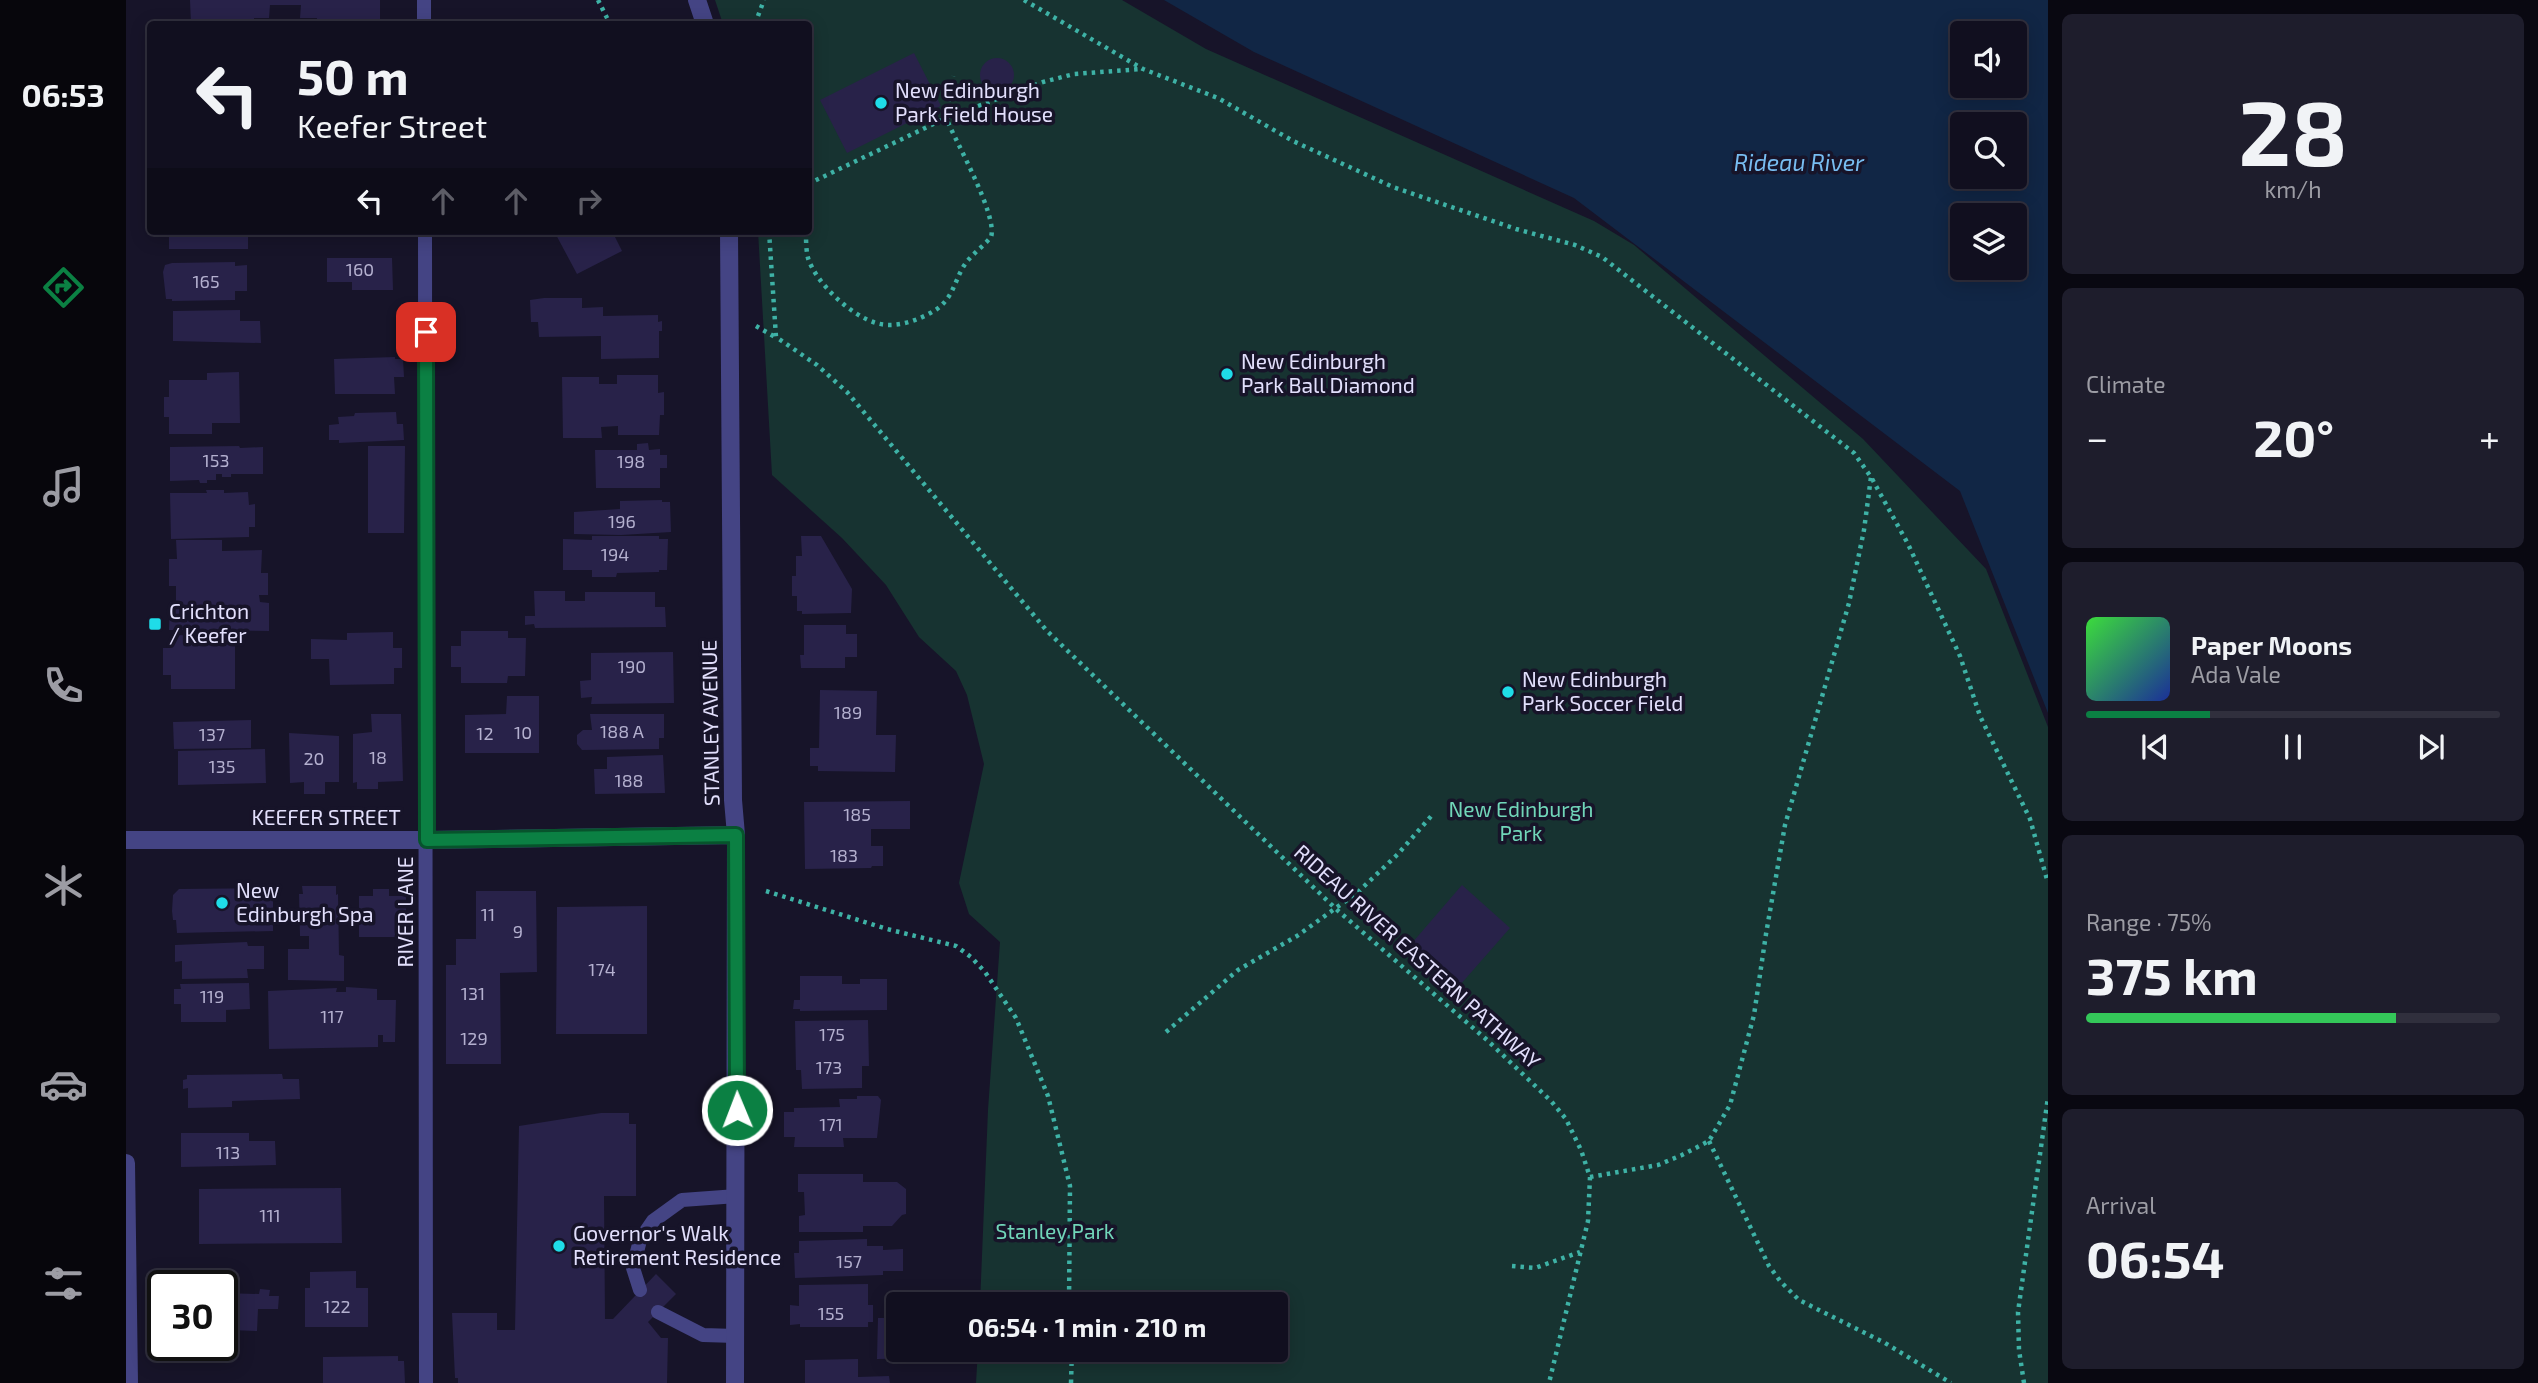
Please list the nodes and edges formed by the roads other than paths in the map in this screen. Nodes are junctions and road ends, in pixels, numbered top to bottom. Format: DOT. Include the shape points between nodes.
graph roads {
  1 [pos="424,0"];
  2 [pos="697,0"];
  3 [pos="424,21"];
  4 [pos="704,21"];
  5 [pos="425,235"];
  6 [pos="729,235"];
  7 [pos="736,835"];
  8 [pos="126,840"];
  9 [pos="427,840"];
  10 [pos="126,1163"];
  11 [pos="737,1196"];
  12 [pos="640,1290"];
  13 [pos="658,1312"];
  14 [pos="736,1336"];
  15 [pos="130,1383"];
  16 [pos="426,1383"];
  17 [pos="735,1383"];
  1 -- 3 [label="lane"];
  2 -- 4 [label="street"];
  5 -- 9 [label="lane, RIVER LANE"];
  6 -- 7 [label="street, STANLEY AVENUE"];
  7 -- 9 [label="street, KEEFER STREET"];
  7 -- 11 [label="street, STANLEY AVENUE"];
  8 -- 9 [label="street, KEEFER STREET"];
  9 -- 16 [label="lane, RIVER LANE"];
  10 -- 15 [label="street"];
  11 -- 12 [label="lane" via="682,1200 653,1221 640,1240 633,1268"];
  11 -- 14 [label="street, STANLEY AVENUE"];
  13 -- 14 [label="lane" via="703,1335"];
  14 -- 17 [label="street, STANLEY AVENUE"];
}
